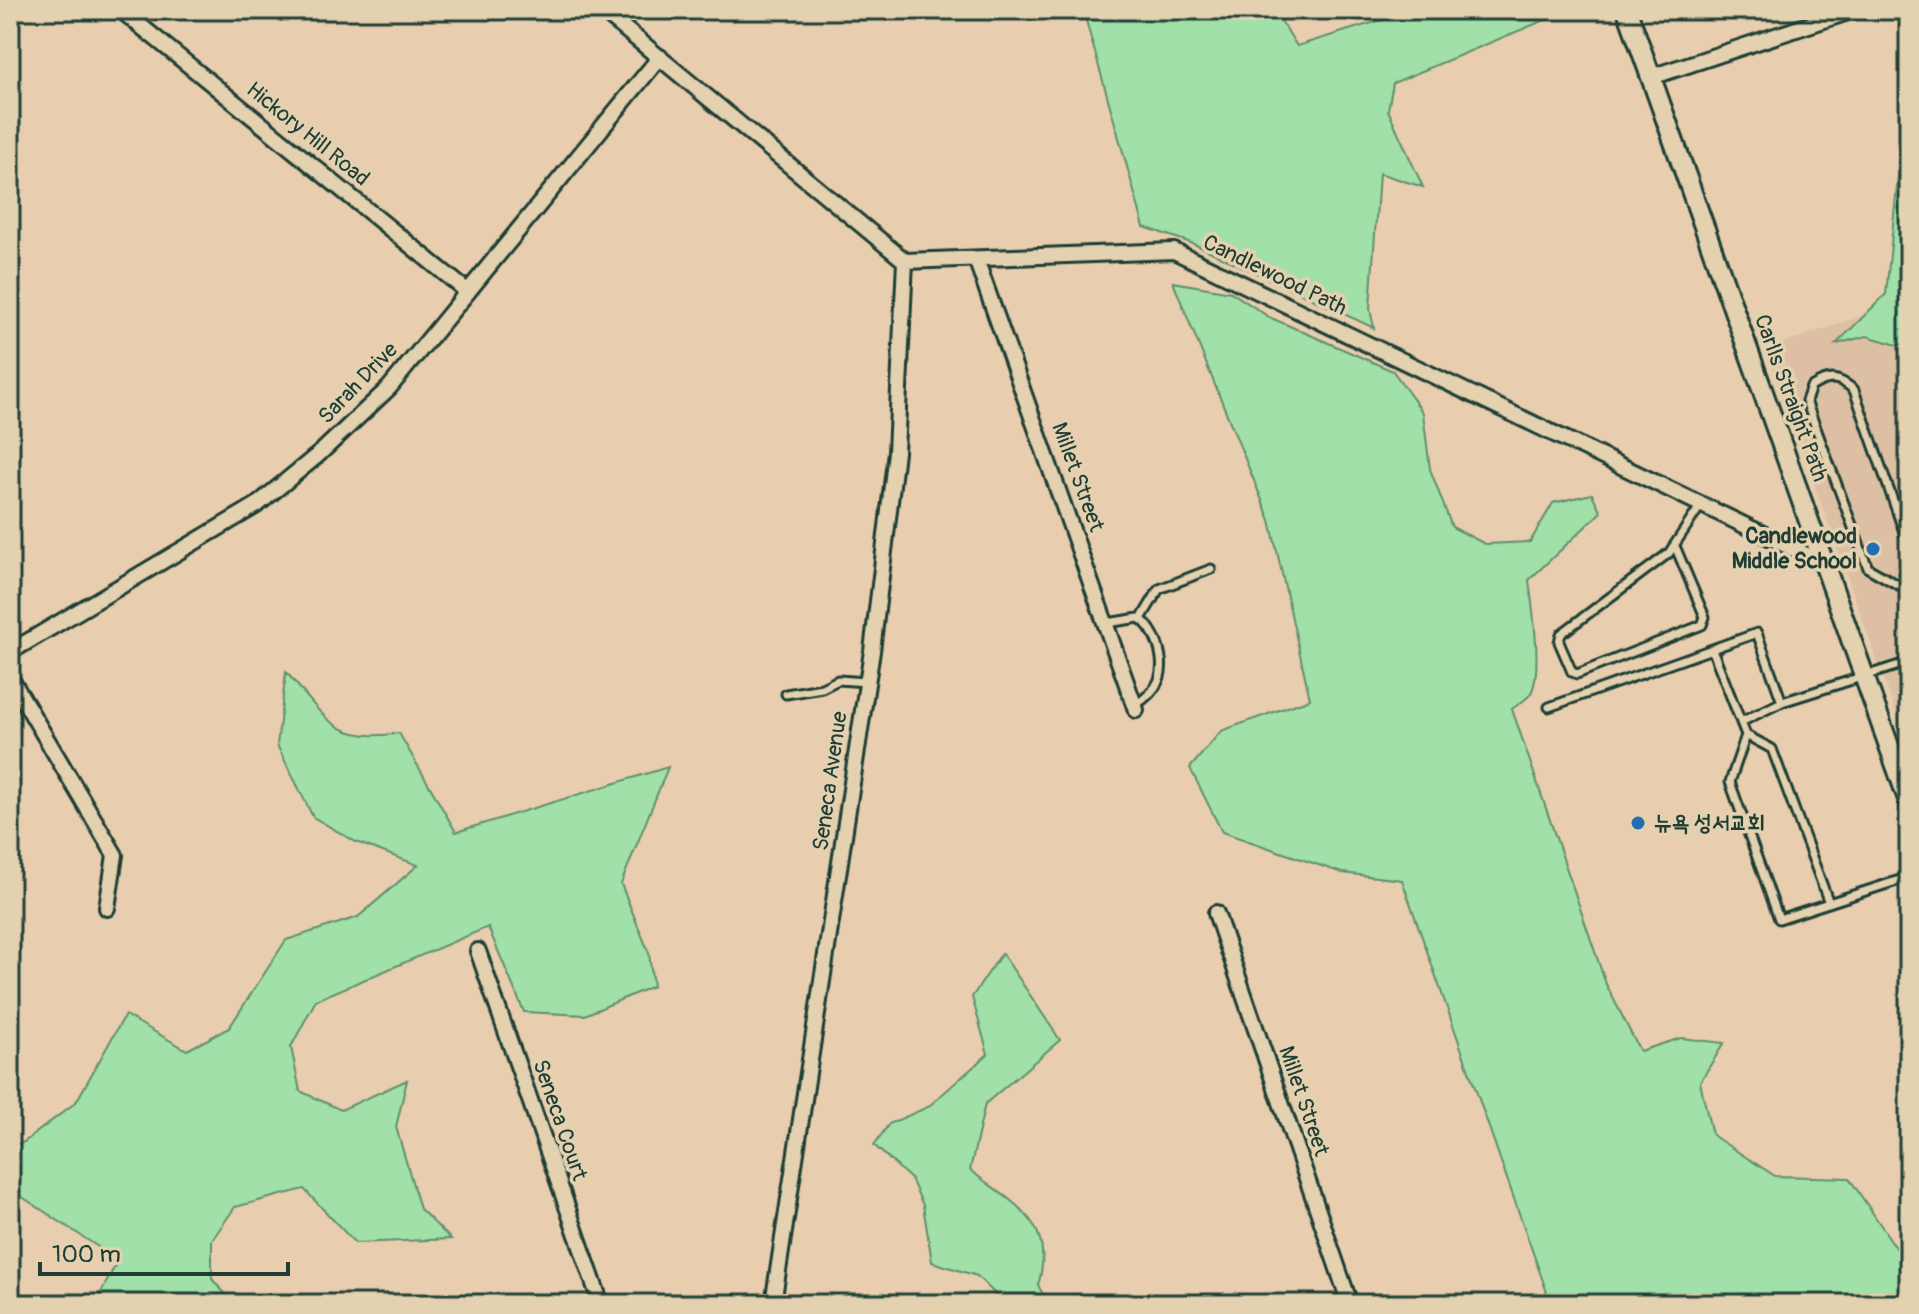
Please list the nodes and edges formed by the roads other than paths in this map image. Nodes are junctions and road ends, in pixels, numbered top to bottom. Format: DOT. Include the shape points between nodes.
graph roads {
  1 [pos="121,10"];
  2 [pos="602,10"];
  3 [pos="1627,10"];
  4 [pos="1854,10"];
  5 [pos="660,57"];
  6 [pos="1651,77"];
  7 [pos="976,259"];
  8 [pos="905,261"];
  9 [pos="468,292"];
  10 [pos="1701,505"];
  11 [pos="1675,546"];
  12 [pos="1909,546"];
  13 [pos="1825,564"];
  14 [pos="1211,569"];
  15 [pos="1909,591"];
  16 [pos="1141,619"];
  17 [pos="1107,623"];
  18 [pos="1712,649"];
  19 [pos="10,652"];
  20 [pos="1909,662"];
  21 [pos="1864,676"];
  22 [pos="10,677"];
  23 [pos="867,682"];
  24 [pos="786,694"];
  25 [pos="1782,702"];
  26 [pos="1549,707"];
  27 [pos="1135,708"];
  28 [pos="1741,722"];
  29 [pos="1746,735"];
  30 [pos="1909,802"];
  31 [pos="1909,877"];
  32 [pos="1829,903"];
  33 [pos="107,908"];
  34 [pos="1216,913"];
  35 [pos="478,951"];
  36 [pos="601,1304"];
  37 [pos="773,1304"];
  38 [pos="1350,1304"];
  1 -- 9 [label="street, Hickory Hill Road"];
  2 -- 5 [label="street"];
  3 -- 6 [label="street, Carlls Straight Path"];
  4 -- 6 [label="street"];
  5 -- 8 [label="street"];
  5 -- 9 [label="street, Sarah Drive"];
  6 -- 13 [label="street, Carlls Straight Path"];
  7 -- 8 [label="street, Candlewood Path"];
  7 -- 10 [label="street, Candlewood Path" via="1174,251"];
  7 -- 17 [label="street, Millet Street"];
  8 -- 23 [label="street, Seneca Avenue" via="896,452"];
  9 -- 19 [label="street, Sarah Drive" via="389,388 257,505"];
  10 -- 11 [label="lane"];
  10 -- 13 [label="street, Candlewood Path"];
  11 -- 11 [label="lane" via="1561,634 1559,642 1572,672 1702,625 1705,617"];
  12 -- 15 [label="lane" via="1854,390 1841,378 1826,378 1811,387 1806,401 1868,568"];
  13 -- 21 [label="street, Carlls Straight Path"];
  14 -- 16 [label="lane" via="1159,589"];
  16 -- 17 [label="lane"];
  16 -- 27 [label="lane" via="1154,634 1164,665 1158,685"];
  17 -- 27 [label="street, Millet Street"];
  18 -- 25 [label="lane" via="1757,633"];
  18 -- 26 [label="lane"];
  18 -- 28 [label="lane"];
  20 -- 21 [label="lane"];
  21 -- 25 [label="lane"];
  21 -- 30 [label="street, Carlls Straight Path"];
  22 -- 33 [label="street" via="115,855"];
  23 -- 24 [label="lane" via="838,680"];
  23 -- 37 [label="street, Seneca Avenue"];
  25 -- 28 [label="lane"];
  28 -- 29 [label="lane"];
  29 -- 32 [label="lane" via="1772,749"];
  29 -- 32 [label="lane" via="1730,782 1779,919"];
  31 -- 32 [label="lane"];
  34 -- 38 [label="street, Millet Street"];
  35 -- 36 [label="street, Seneca Court"];
}
